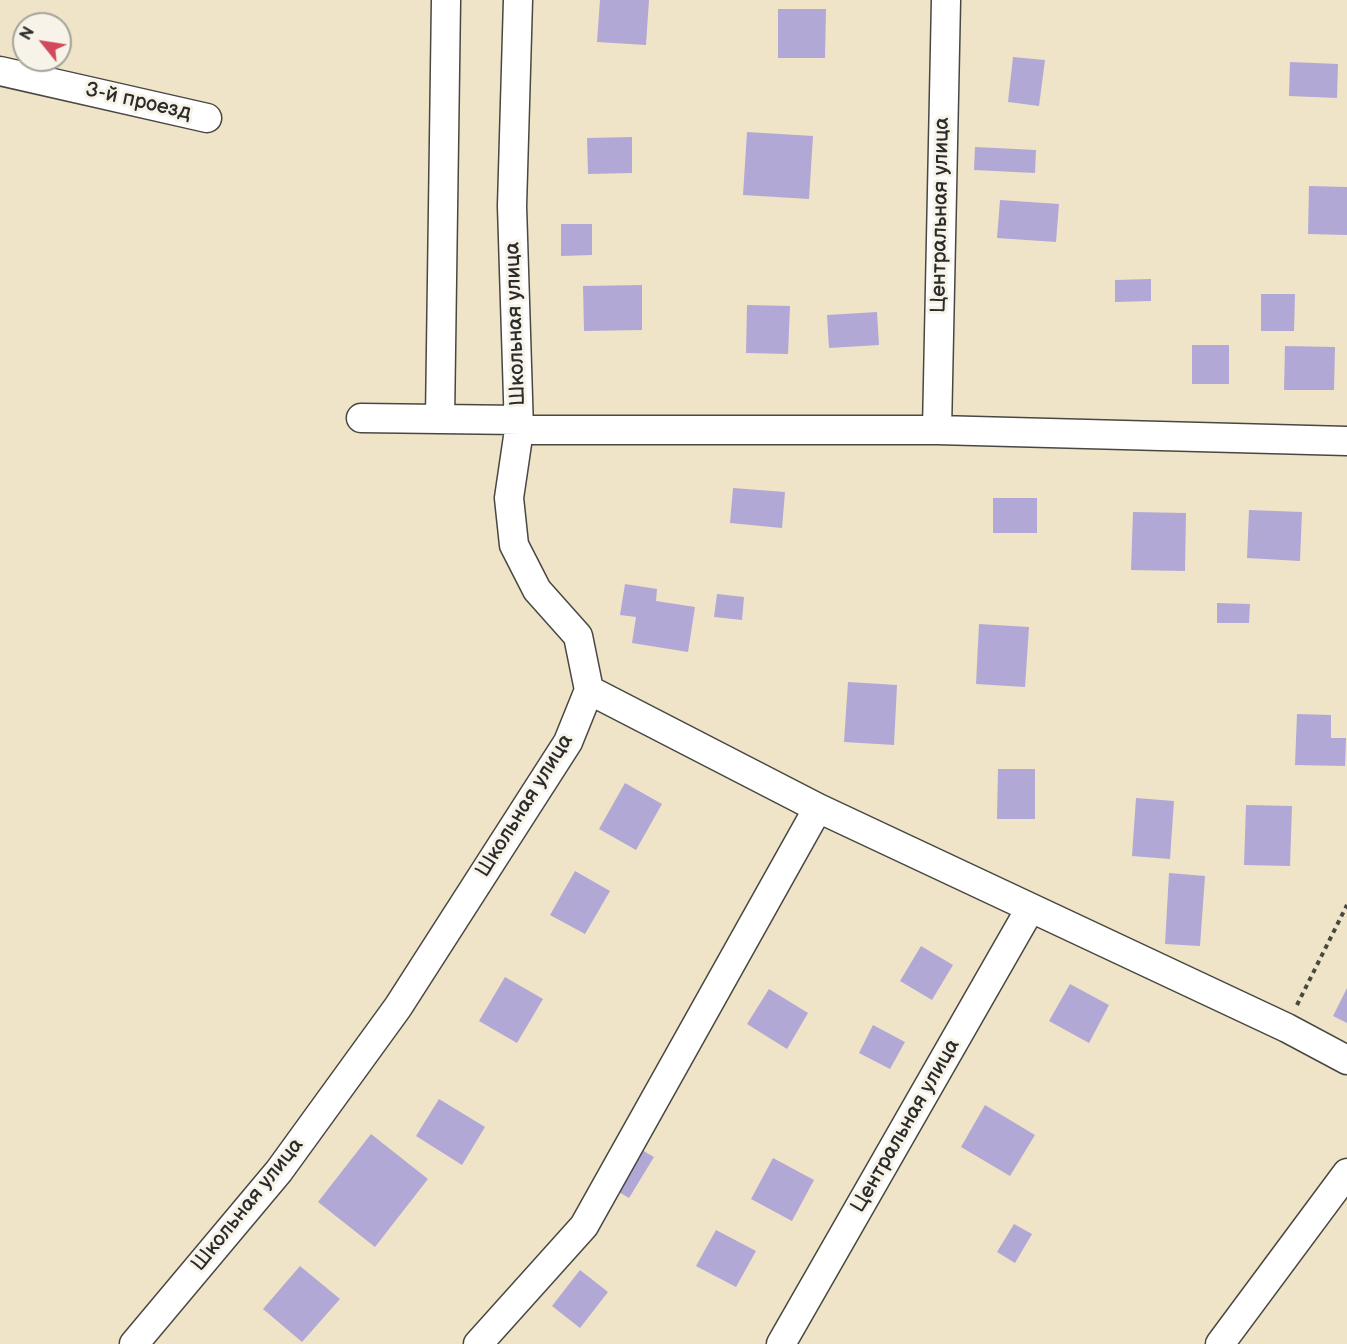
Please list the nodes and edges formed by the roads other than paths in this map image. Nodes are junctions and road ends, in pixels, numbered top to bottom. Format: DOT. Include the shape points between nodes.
graph roads {
  1 [pos="446,0"];
  2 [pos="518,0"];
  3 [pos="946,0"];
  4 [pos="0,71"];
  5 [pos="207,118"];
  6 [pos="361,418"];
  7 [pos="441,419"];
  8 [pos="519,425"];
  9 [pos="937,430"];
  10 [pos="1347,441"];
  11 [pos="589,690"];
  12 [pos="818,808"];
  13 [pos="1030,909"];
  14 [pos="1347,1060"];
  15 [pos="1347,1173"];
  16 [pos="134,1344"];
  17 [pos="478,1344"];
  18 [pos="781,1344"];
  19 [pos="1220,1344"];
  1 -- 7 [label="street"];
  2 -- 8 [label="street, Школьная улица" via="512,206"];
  3 -- 9 [label="street, Центральная улица"];
  4 -- 5 [label="street, 3-й проезд"];
  6 -- 7 [label="street"];
  7 -- 8 [label="street"];
  8 -- 9 [label="street"];
  8 -- 11 [label="street, Школьная улица" via="508,498 514,545 537,590 578,636"];
  9 -- 10 [label="street"];
  11 -- 12 [label="street"];
  11 -- 16 [label="street, Школьная улица" via="568,742 398,1007 279,1171"];
  12 -- 13 [label="street"];
  12 -- 17 [label="street" via="584,1226"];
  13 -- 14 [label="street" via="1287,1028"];
  13 -- 18 [label="street, Центральная улица"];
  15 -- 19 [label="street"];
}
